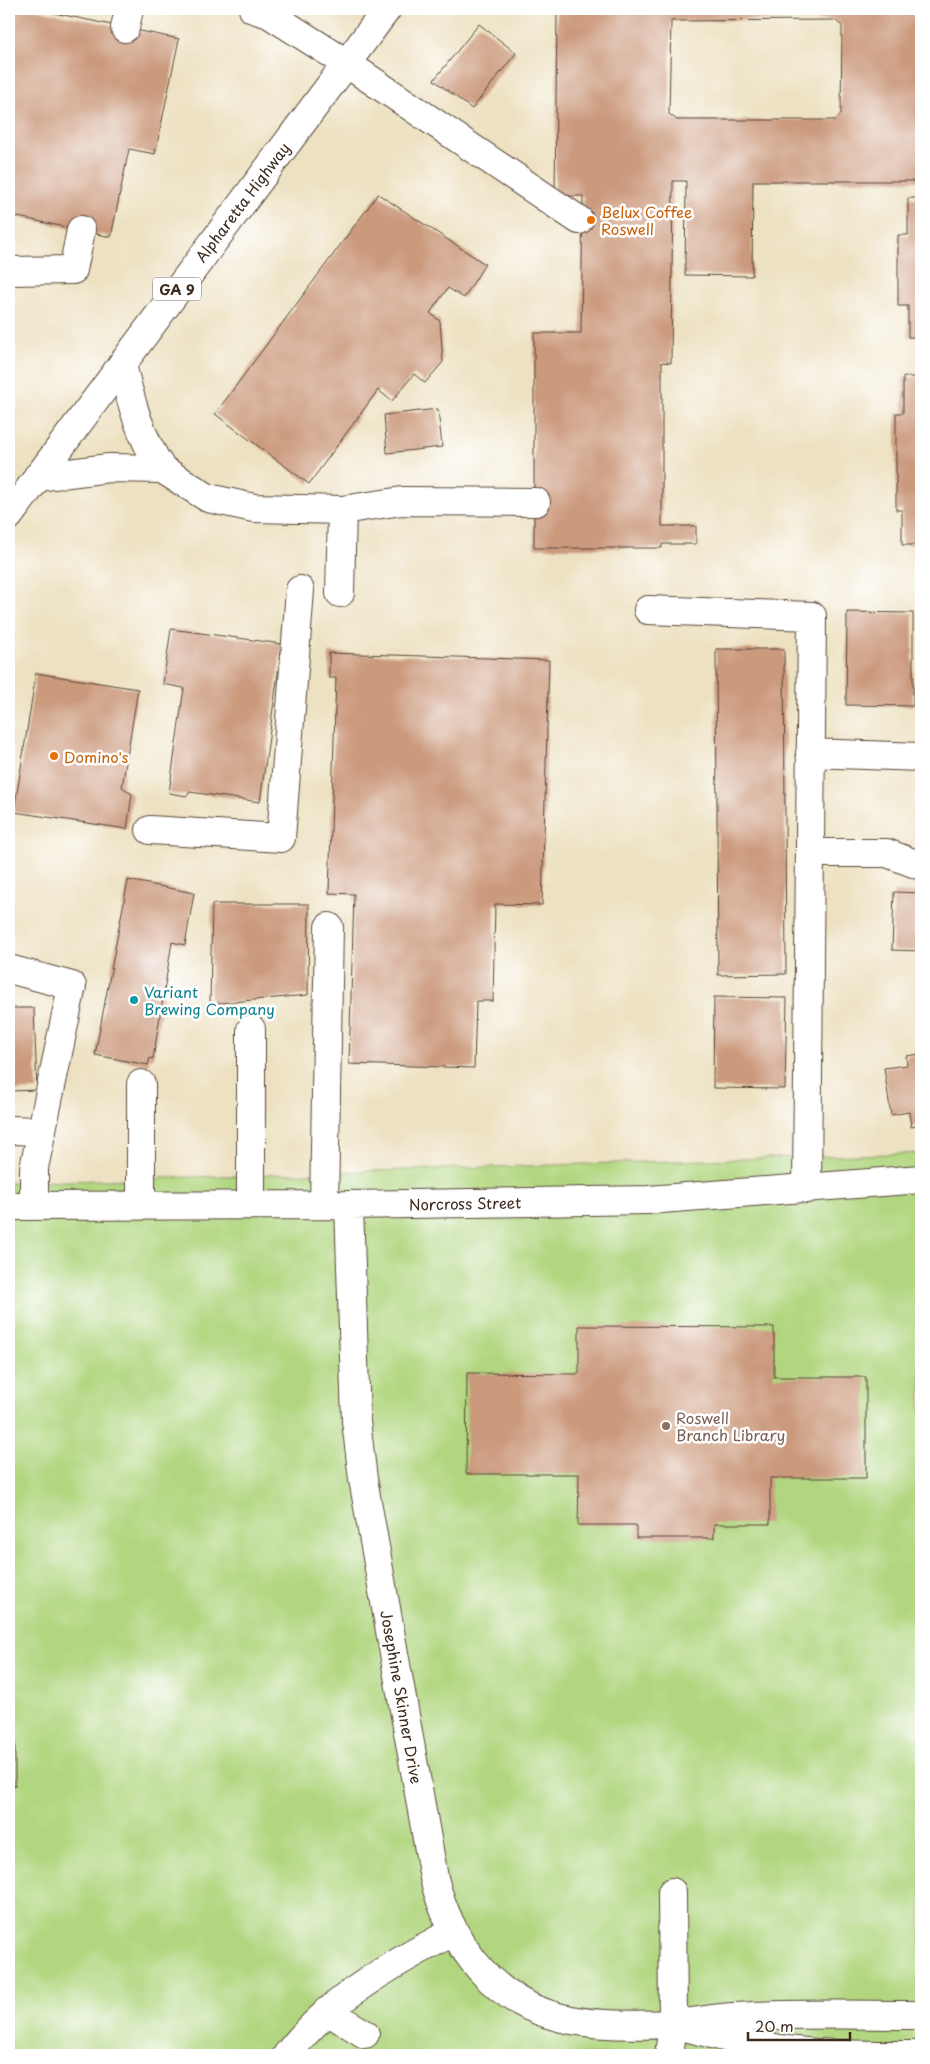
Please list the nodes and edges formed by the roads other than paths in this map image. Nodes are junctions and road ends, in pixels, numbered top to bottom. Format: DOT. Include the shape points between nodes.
graph roads {
  1 [pos="253,9"];
  2 [pos="387,9"];
  3 [pos="346,63"];
  4 [pos="579,220"];
  5 [pos="81,230"];
  6 [pos="9,271"];
  7 [pos="122,364"];
  8 [pos="162,469"];
  9 [pos="37,477"];
  10 [pos="536,502"];
  11 [pos="342,510"];
  12 [pos="9,516"];
  13 [pos="300,590"];
  14 [pos="340,593"];
  15 [pos="648,610"];
  16 [pos="810,753"];
  17 [pos="921,757"];
  18 [pos="150,830"];
  19 [pos="810,853"];
  20 [pos="921,866"];
  21 [pos="329,927"];
  22 [pos="9,969"];
  23 [pos="251,1029"];
  24 [pos="142,1084"];
  25 [pos="9,1130"];
  26 [pos="42,1131"];
  27 [pos="921,1179"];
  28 [pos="807,1189"];
  29 [pos="142,1205"];
  30 [pos="251,1205"];
  31 [pos="337,1205"];
  32 [pos="22,1206"];
  33 [pos="672,1892"];
  34 [pos="453,1932"];
  35 [pos="327,2011"];
  36 [pos="921,2015"];
  37 [pos="673,2024"];
  38 [pos="365,2034"];
  39 [pos="287,2055"];
  40 [pos="669,2055"];
  41 [pos="921,2055"];
  1 -- 3 [label="main road" via="270,14"];
  2 -- 3 [label="main road, Alpharetta Highway / GA 9"];
  3 -- 4 [label="main road"];
  3 -- 7 [label="main road, Alpharetta Highway / GA 9"];
  5 -- 6 [label="main road" via="74,270"];
  7 -- 8 [label="main road" via="135,416 149,450"];
  7 -- 9 [label="main road, Alpharetta Highway / GA 9"];
  8 -- 9 [label="main road" via="109,468"];
  8 -- 11 [label="main road" via="208,498 254,508"];
  9 -- 12 [label="main road, Alpharetta Highway / GA 9"];
  10 -- 11 [label="main road" via="402,501"];
  11 -- 14 [label="main road"];
  13 -- 18 [label="main road" via="281,838"];
  15 -- 16 [label="main road" via="812,616"];
  16 -- 17 [label="main road"];
  16 -- 19 [label="main road"];
  19 -- 20 [label="main road" via="887,853"];
  19 -- 28 [label="main road"];
  21 -- 31 [label="main road, Josephine Skinner Drive"];
  22 -- 26 [label="main road" via="72,986"];
  23 -- 30 [label="main road"];
  24 -- 29 [label="main road"];
  25 -- 26 [label="main road"];
  26 -- 32 [label="main road"];
  27 -- 28 [label="main road, Norcross Street"];
  28 -- 31 [label="main road, Norcross Street" via="648,1200"];
  29 -- 30 [label="main road, Norcross Street"];
  29 -- 32 [label="main road, Norcross Street"];
  30 -- 31 [label="main road, Norcross Street"];
  31 -- 34 [label="main road, Josephine Skinner Drive" via="358,1449 434,1878"];
  33 -- 37 [label="main road"];
  34 -- 35 [label="main road" via="403,1958"];
  34 -- 37 [label="main road, Josephine Skinner Drive" via="484,1974 524,2004 548,2014 584,2022"];
  35 -- 38 [label="main road"];
  35 -- 39 [label="main road"];
  36 -- 37 [label="main road, Josephine Skinner Drive" via="731,2017"];
  37 -- 40 [label="main road"];
  37 -- 41 [label="main road, Josephine Skinner Drive" via="803,2052"];
}
